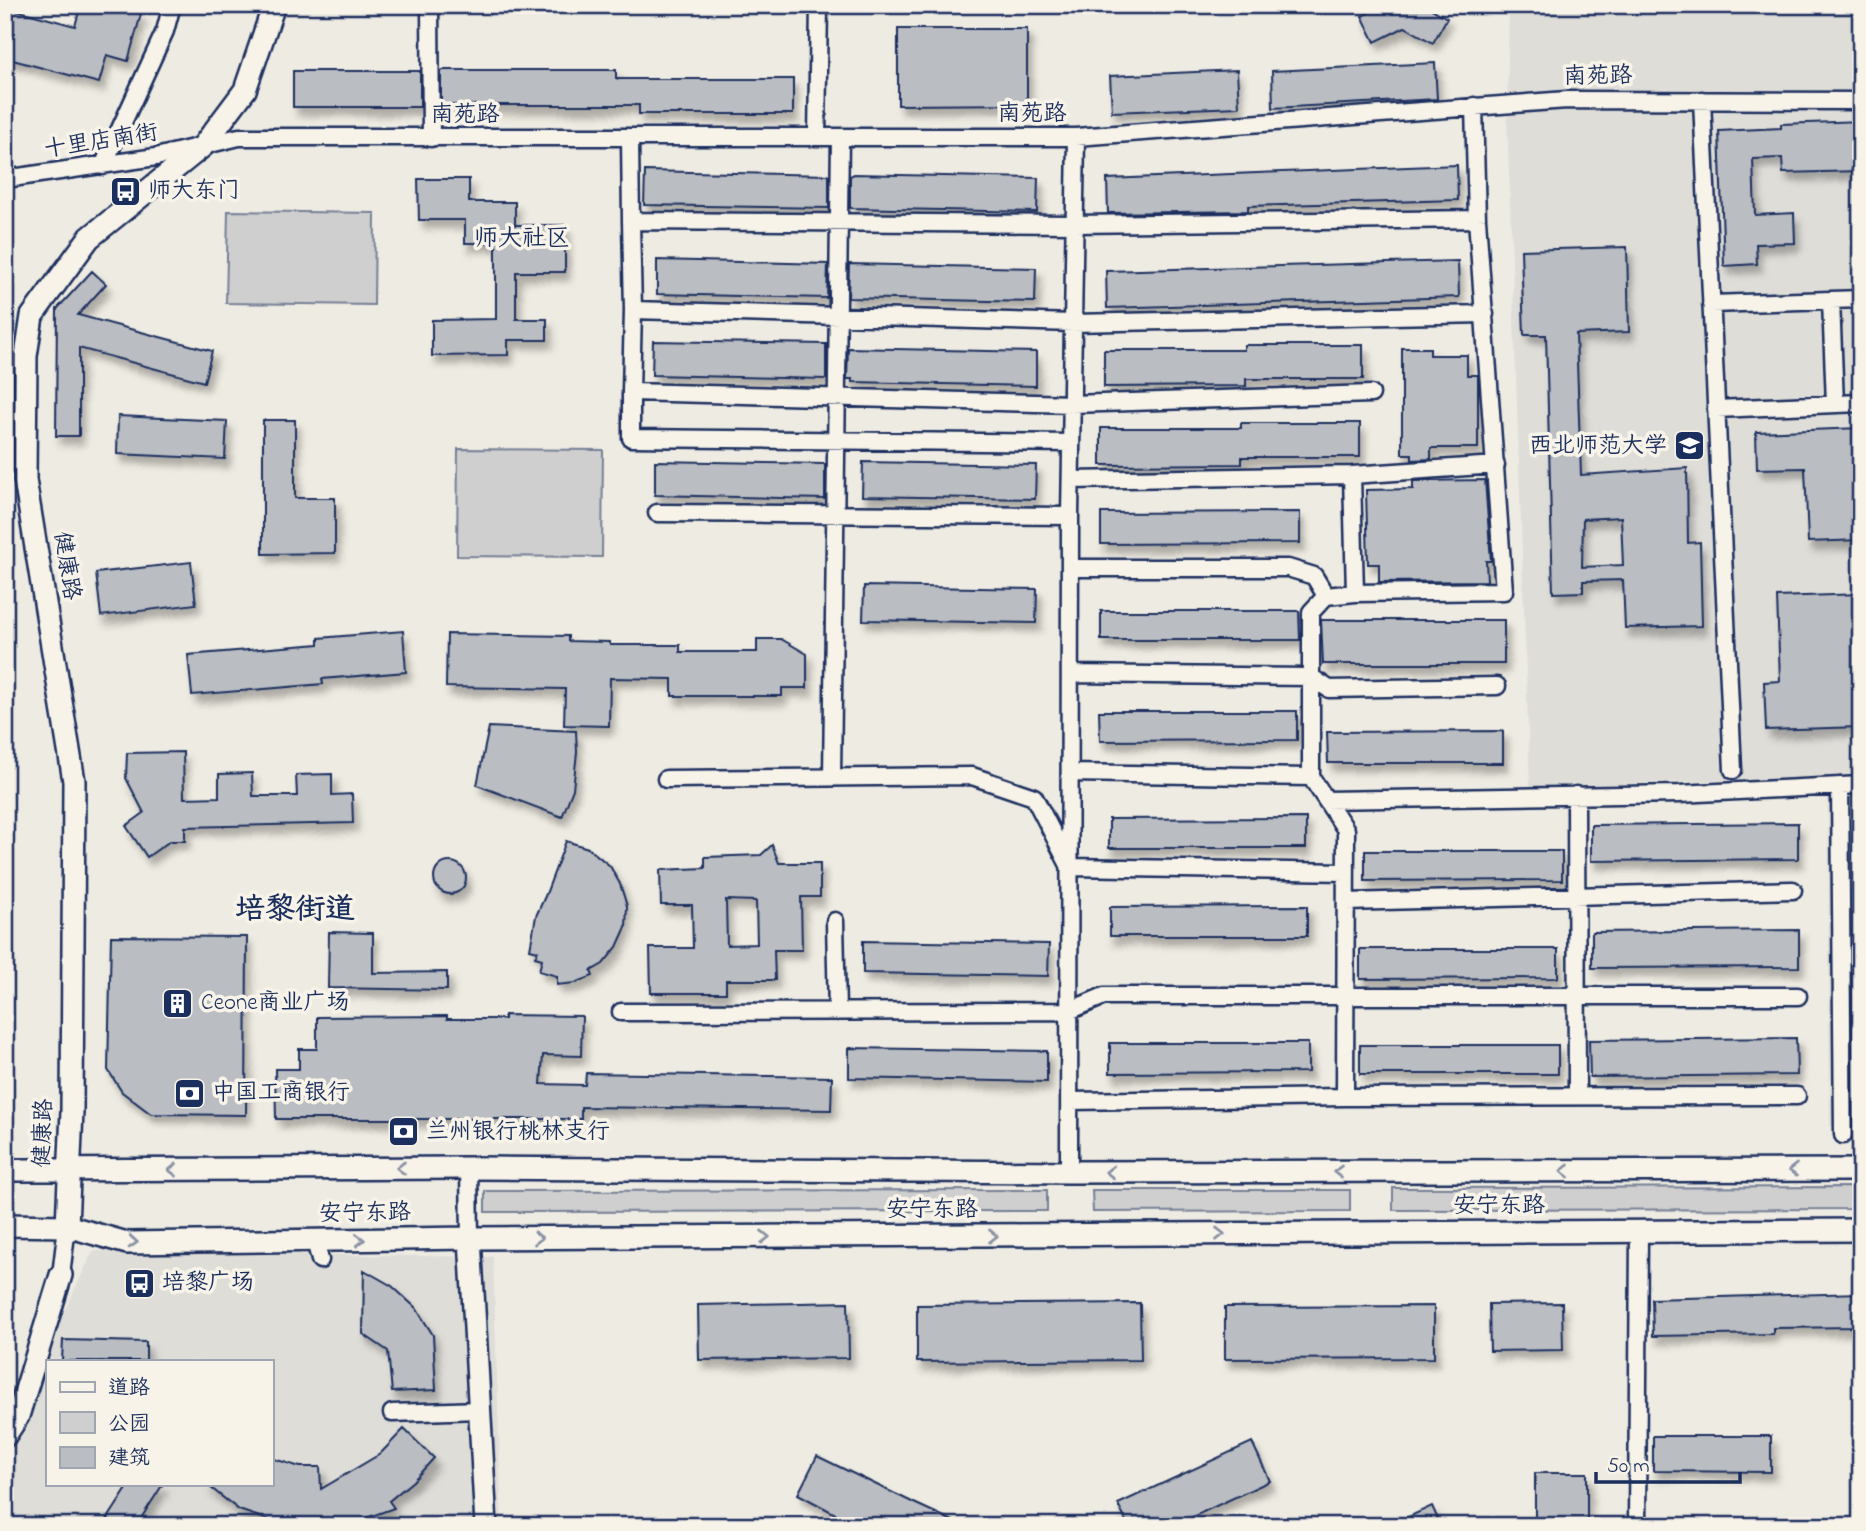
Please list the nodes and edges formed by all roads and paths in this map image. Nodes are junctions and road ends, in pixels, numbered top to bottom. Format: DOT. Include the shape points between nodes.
graph roads {
  1 [pos="172,5"];
  2 [pos="274,5"];
  3 [pos="430,5"];
  4 [pos="819,5"];
  5 [pos="1702,100"];
  6 [pos="1861,101"];
  7 [pos="1474,106"];
  8 [pos="840,137"];
  9 [pos="1076,137"];
  10 [pos="431,138"];
  11 [pos="630,138"];
  12 [pos="817,138"];
  13 [pos="203,146"];
  14 [pos="103,166"];
  15 [pos="5,179"];
  16 [pos="1476,219"];
  17 [pos="631,221"];
  18 [pos="839,223"];
  19 [pos="1074,224"];
  20 [pos="1861,299"];
  21 [pos="1831,300"];
  22 [pos="1711,304"];
  23 [pos="633,310"];
  24 [pos="1485,314"];
  25 [pos="838,317"];
  26 [pos="1073,323"];
  27 [pos="631,392"];
  28 [pos="1371,394"];
  29 [pos="837,397"];
  30 [pos="1861,403"];
  31 [pos="1072,404"];
  32 [pos="1835,404"];
  33 [pos="1716,409"];
  34 [pos="837,441"];
  35 [pos="1071,443"];
  36 [pos="1496,465"];
  37 [pos="1352,475"];
  38 [pos="1071,480"];
  39 [pos="657,513"];
  40 [pos="836,514"];
  41 [pos="1070,516"];
  42 [pos="1070,568"];
  43 [pos="1356,593"];
  44 [pos="1326,596"];
  45 [pos="1070,674"];
  46 [pos="1311,677"];
  47 [pos="1497,686"];
  48 [pos="1733,770"];
  49 [pos="1070,773"];
  50 [pos="832,777"];
  51 [pos="1311,777"];
  52 [pos="666,779"];
  53 [pos="1861,785"];
  54 [pos="1840,786"];
  55 [pos="1576,796"];
  56 [pos="1326,800"];
  57 [pos="1070,867"];
  58 [pos="1346,872"];
  59 [pos="1793,890"];
  60 [pos="1576,896"];
  61 [pos="1346,902"];
  62 [pos="835,920"];
  63 [pos="1577,996"];
  64 [pos="1798,996"];
  65 [pos="1345,997"];
  66 [pos="621,1012"];
  67 [pos="837,1012"];
  68 [pos="1069,1012"];
  69 [pos="1577,1096"];
  70 [pos="1797,1096"];
  71 [pos="1345,1097"];
  72 [pos="1070,1101"];
  73 [pos="1843,1135"];
  74 [pos="469,1168"];
  75 [pos="13,1170"];
  76 [pos="1861,1170"];
  77 [pos="69,1171"];
  78 [pos="1069,1172"];
  79 [pos="12,1225"];
  80 [pos="67,1226"];
  81 [pos="1861,1230"];
  82 [pos="1639,1232"];
  83 [pos="470,1238"];
  84 [pos="61,1275"];
  85 [pos="480,1410"];
  86 [pos="392,1413"];
  87 [pos="5,1436"];
  88 [pos="486,1526"];
  89 [pos="1637,1526"];
  1 -- 14 [label="street" via="165,31"];
  2 -- 13 [label="main road, 健康路" via="244,90"];
  3 -- 10 [label="street"];
  4 -- 12 [label="street"];
  5 -- 6 [label="street, 南苑路"];
  5 -- 7 [label="street, 南苑路" via="1567,100"];
  5 -- 22 [label="street"];
  7 -- 9 [label="street, 南苑路"];
  7 -- 16 [label="street"];
  8 -- 9 [label="street, 南苑路"];
  8 -- 12 [label="street, 南苑路"];
  8 -- 18 [label="street"];
  9 -- 19 [label="street"];
  10 -- 11 [label="street, 南苑路"];
  10 -- 13 [label="street, 南苑路" via="239,137"];
  11 -- 12 [label="street, 南苑路"];
  11 -- 17 [label="street"];
  13 -- 14 [label="street, 十里店南街"];
  13 -- 77 [label="main road, 健康路" via="89,238 32,316 26,356 25,480 75,781"];
  14 -- 15 [label="street, 十里店南街"];
  16 -- 19 [label="street"];
  16 -- 24 [label="street"];
  17 -- 18 [label="street"];
  17 -- 23 [label="street"];
  18 -- 19 [label="street"];
  18 -- 25 [label="street"];
  19 -- 26 [label="street"];
  20 -- 21 [label="street"];
  21 -- 22 [label="street"];
  21 -- 32 [label="street"];
  22 -- 33 [label="street"];
  23 -- 25 [label="street"];
  23 -- 27 [label="street"];
  24 -- 26 [label="street"];
  24 -- 36 [label="street"];
  25 -- 26 [label="street"];
  25 -- 29 [label="street"];
  26 -- 31 [label="street"];
  27 -- 29 [label="street"];
  27 -- 34 [label="street" via="631,438"];
  28 -- 31 [label="street"];
  29 -- 31 [label="street"];
  29 -- 34 [label="street"];
  30 -- 32 [label="street"];
  31 -- 35 [label="street"];
  32 -- 33 [label="street"];
  33 -- 48 [label="street"];
  34 -- 35 [label="street"];
  34 -- 40 [label="street"];
  35 -- 38 [label="street"];
  36 -- 37 [label="street"];
  36 -- 43 [label="street" via="1504,591"];
  37 -- 38 [label="street"];
  37 -- 43 [label="street"];
  38 -- 41 [label="street"];
  39 -- 40 [label="street"];
  40 -- 41 [label="street"];
  40 -- 50 [label="street"];
  41 -- 42 [label="street"];
  42 -- 44 [label="street" via="1288,568 1314,576"];
  42 -- 45 [label="street"];
  43 -- 44 [label="street"];
  44 -- 46 [label="street" via="1311,612"];
  45 -- 46 [label="street"];
  45 -- 49 [label="street"];
  46 -- 47 [label="street" via="1329,689"];
  46 -- 51 [label="street"];
  49 -- 51 [label="street"];
  49 -- 57 [label="street"];
  50 -- 52 [label="street"];
  50 -- 57 [label="street" via="972,776 1034,797"];
  51 -- 56 [label="street"];
  53 -- 54 [label="street"];
  54 -- 55 [label="street"];
  54 -- 73 [label="street"];
  55 -- 56 [label="street"];
  55 -- 60 [label="street"];
  56 -- 58 [label="street" via="1346,830"];
  57 -- 58 [label="street"];
  57 -- 68 [label="street"];
  58 -- 61 [label="street"];
  59 -- 60 [label="street"];
  60 -- 61 [label="street"];
  60 -- 63 [label="street"];
  61 -- 65 [label="street"];
  62 -- 67 [label="street"];
  63 -- 64 [label="street"];
  63 -- 65 [label="street"];
  63 -- 69 [label="street"];
  65 -- 68 [label="street" via="1104,996"];
  65 -- 71 [label="street"];
  66 -- 67 [label="street"];
  67 -- 68 [label="street"];
  68 -- 72 [label="street"];
  69 -- 70 [label="street"];
  69 -- 71 [label="street"];
  71 -- 72 [label="street"];
  72 -- 78 [label="street"];
  74 -- 77 [label="main road, 安宁东路, one-way"];
  74 -- 78 [label="main road, 安宁东路"];
  74 -- 83 [label="street"];
  75 -- 77 [label="main road, 安宁东路"];
  76 -- 78 [label="main road, 安宁东路, one-way"];
  77 -- 80 [label="main road, 健康路"];
  79 -- 80 [label="main road, 安宁东路"];
  80 -- 83 [label="main road, 安宁东路, one-way" via="127,1243 318,1250"];
  80 -- 84 [label="street"];
  81 -- 82 [label="main road, 安宁东路"];
  83 -- 82 [label="main road, 安宁东路, one-way"];
  82 -- 89 [label="street"];
  83 -- 85 [label="main road"];
  84 -- 87 [label="main road" via="18,1416"];
  85 -- 86 [label="street"];
  85 -- 88 [label="main road"];
}
